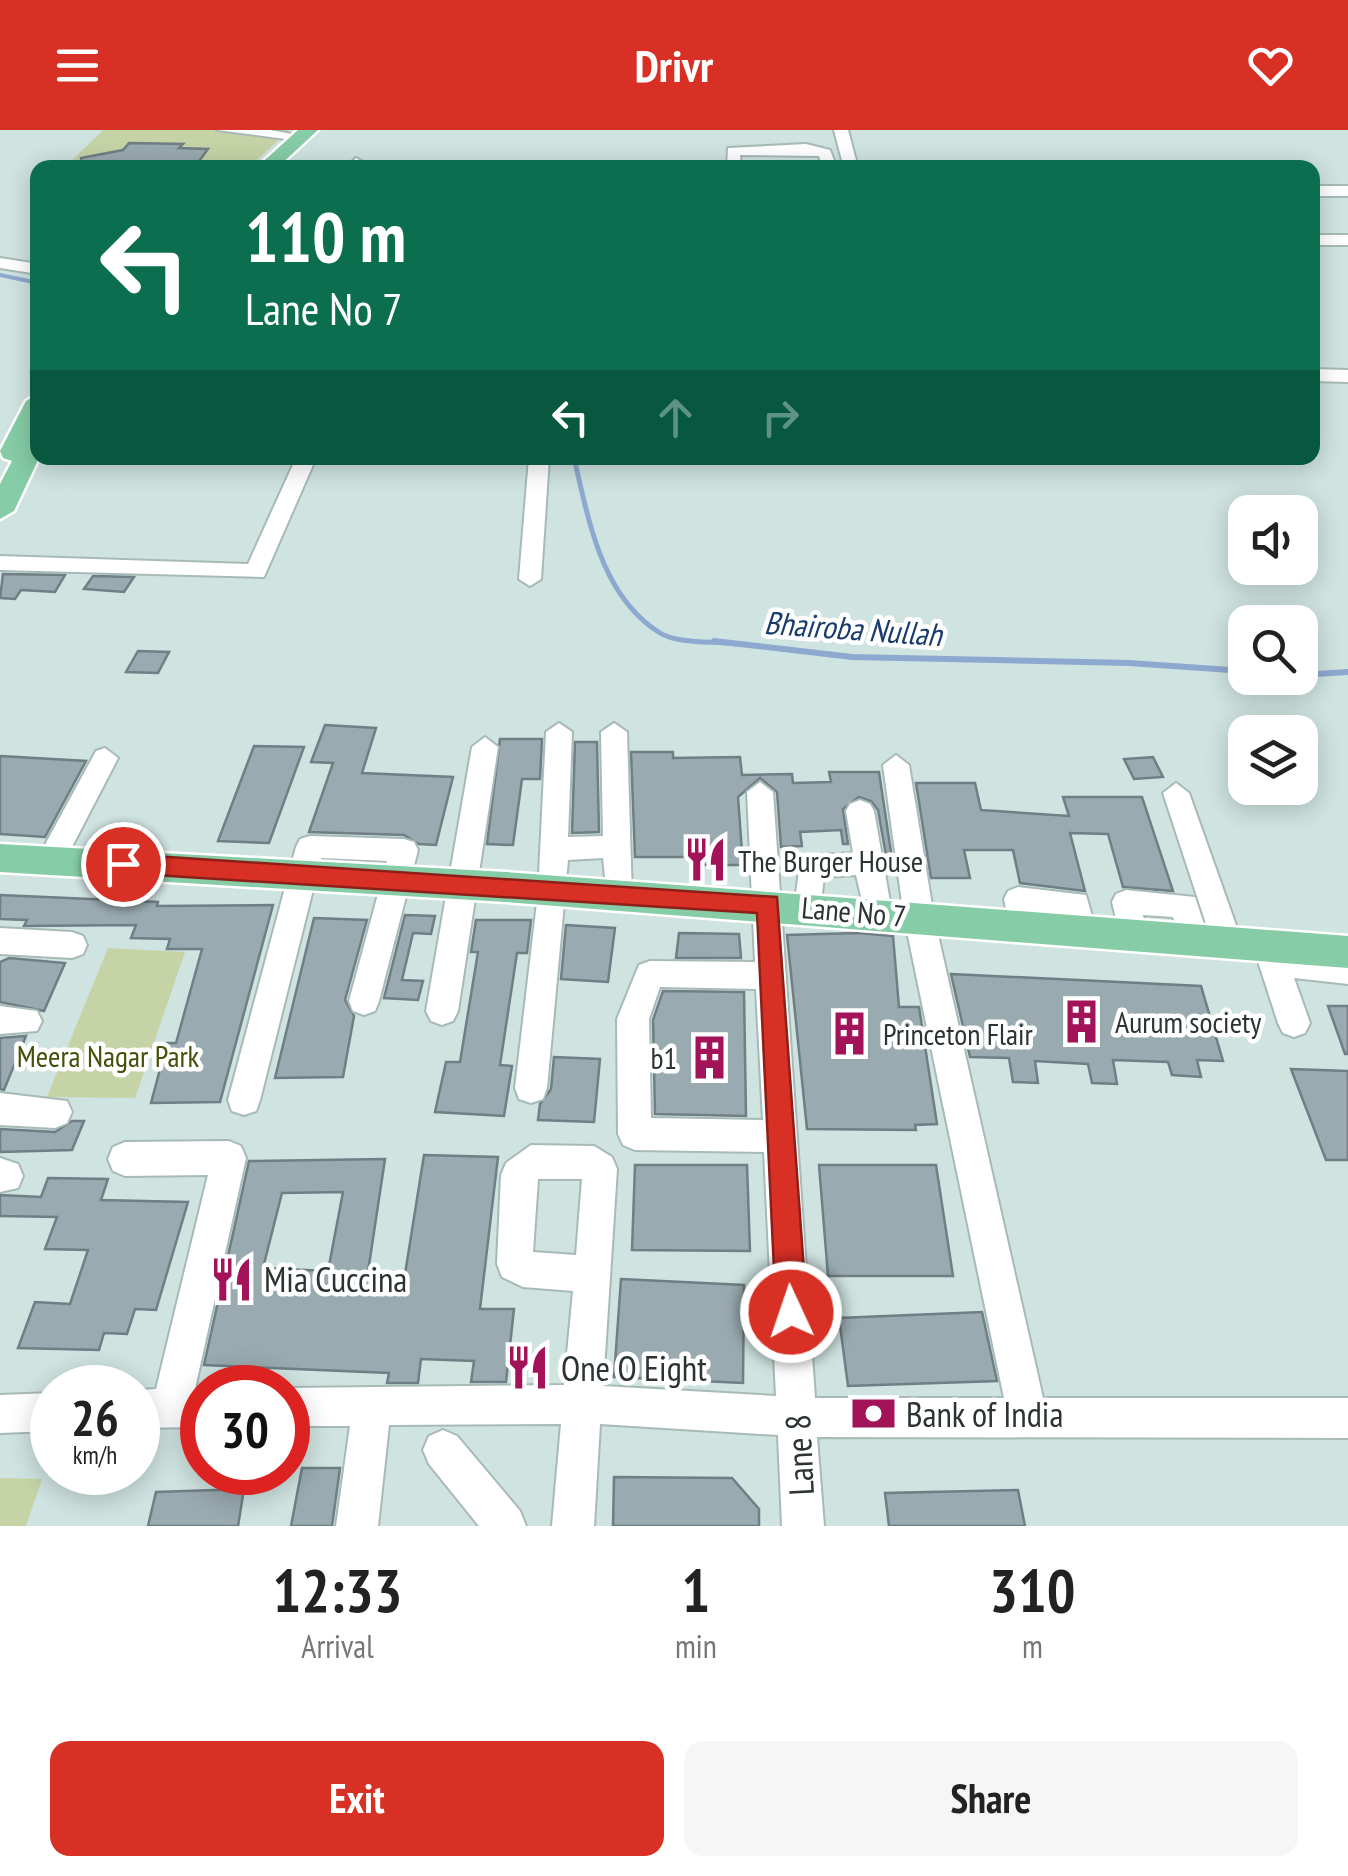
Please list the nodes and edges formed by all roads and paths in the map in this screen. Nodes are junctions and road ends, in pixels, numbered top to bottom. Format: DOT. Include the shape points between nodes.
graph roads {
  1 [pos="224,130"];
  2 [pos="840,130"];
  3 [pos="309,132"];
  4 [pos="274,160"];
  5 [pos="283,160"];
  6 [pos="733,160"];
  7 [pos="827,160"];
  8 [pos="849,160"];
  9 [pos="1348,190"];
  10 [pos="1320,191"];
  11 [pos="1320,240"];
  12 [pos="1348,240"];
  13 [pos="0,252"];
  14 [pos="23,262"];
  15 [pos="1320,375"];
  16 [pos="1348,376"];
  17 [pos="30,417"];
  18 [pos="30,449"];
  19 [pos="303,465"];
  20 [pos="538,465"];
  21 [pos="0,476"];
  22 [pos="0,511"];
  23 [pos="0,564"];
  24 [pos="530,579"];
  25 [pos="560,732"];
  26 [pos="614,732"];
  27 [pos="485,747"];
  28 [pos="105,758"];
  29 [pos="896,766"];
  30 [pos="760,792"];
  31 [pos="1176,794"];
  32 [pos="860,811"];
  33 [pos="618,846"];
  34 [pos="554,849"];
  35 [pos="0,858"];
  36 [pos="51,860"];
  37 [pos="869,863"];
  38 [pos="303,872"];
  39 [pos="396,880"];
  40 [pos="464,886"];
  41 [pos="552,894"];
  42 [pos="618,897"];
  43 [pos="769,904"];
  44 [pos="809,908"];
  45 [pos="877,913"];
  46 [pos="919,916"];
  47 [pos="0,940"];
  48 [pos="1210,941"];
  49 [pos="72,945"];
  50 [pos="1348,952"];
  51 [pos="1271,954"];
  52 [pos="1348,971"];
  53 [pos="773,976"];
  54 [pos="364,1001"];
  55 [pos="442,1011"];
  56 [pos="1294,1023"];
  57 [pos="531,1088"];
  58 [pos="244,1100"];
  59 [pos="0,1110"];
  60 [pos="55,1112"];
  61 [pos="782,1136"];
  62 [pos="125,1159"];
  63 [pos="591,1274"];
  64 [pos="583,1404"];
  65 [pos="372,1406"];
  66 [pos="310,1407"];
  67 [pos="170,1409"];
  68 [pos="30,1413"];
  69 [pos="0,1414"];
  70 [pos="1027,1414"];
  71 [pos="797,1417"];
  72 [pos="1348,1418"];
  73 [pos="444,1450"];
  74 [pos="357,1526"];
  75 [pos="505,1526"];
  76 [pos="573,1526"];
  77 [pos="803,1526"];
  1 -- 3 [label="street"];
  2 -- 8 [label="street"];
  3 -- 4 [label="main road"];
  3 -- 5 [label="main road"];
  6 -- 7 [label="street" via="732,151 806,148"];
  9 -- 10 [label="street"];
  11 -- 12 [label="street"];
  13 -- 14 [label="street"];
  15 -- 16 [label="street"];
  17 -- 21 [label="main road"];
  18 -- 22 [label="main road"];
  19 -- 23 [label="street" via="256,572"];
  20 -- 24 [label="street"];
  25 -- 34 [label="street"];
  26 -- 33 [label="street"];
  27 -- 40 [label="street"];
  28 -- 36 [label="street"];
  29 -- 46 [label="street"];
  30 -- 43 [label="street, Lane 8"];
  31 -- 48 [label="street"];
  32 -- 37 [label="street"];
  33 -- 34 [label="street"];
  33 -- 42 [label="street"];
  34 -- 41 [label="street"];
  35 -- 36 [label="main road, Lane No 7"];
  36 -- 38 [label="main road, Lane No 7"];
  37 -- 44 [label="street" via="810,872"];
  37 -- 45 [label="street"];
  38 -- 39 [label="main road, Lane No 7"];
  38 -- 58 [label="street"];
  39 -- 40 [label="main road, Lane No 7"];
  39 -- 54 [label="street"];
  40 -- 41 [label="main road, Lane No 7"];
  40 -- 55 [label="street"];
  41 -- 42 [label="main road, Lane No 7"];
  41 -- 57 [label="street"];
  42 -- 43 [label="main road, Lane No 7"];
  43 -- 44 [label="main road, Lane No 7"];
  43 -- 53 [label="street, Lane 8"];
  44 -- 45 [label="main road, Lane No 7"];
  45 -- 46 [label="main road, Lane No 7"];
  46 -- 48 [label="main road, Lane No 7"];
  46 -- 70 [label="street"];
  47 -- 49 [label="street"];
  48 -- 51 [label="main road, Lane No 7"];
  50 -- 51 [label="main road, Lane No 7"];
  51 -- 52 [label="street"];
  51 -- 56 [label="street"];
  53 -- 61 [label="street, Lane 8"];
  53 -- 61 [label="street" via="650,974 633,1019 635,1134"];
  59 -- 60 [label="street"];
  61 -- 71 [label="street, Lane 8"];
  62 -- 67 [label="street" via="229,1158"];
  63 -- 64 [label="street"];
  64 -- 65 [label="street"];
  64 -- 71 [label="street"];
  64 -- 76 [label="street"];
  65 -- 66 [label="street"];
  65 -- 74 [label="street"];
  68 -- 69 [label="street"];
  70 -- 71 [label="street"];
  70 -- 72 [label="street"];
  71 -- 77 [label="street, Lane 8"];
  73 -- 75 [label="street"];
}
